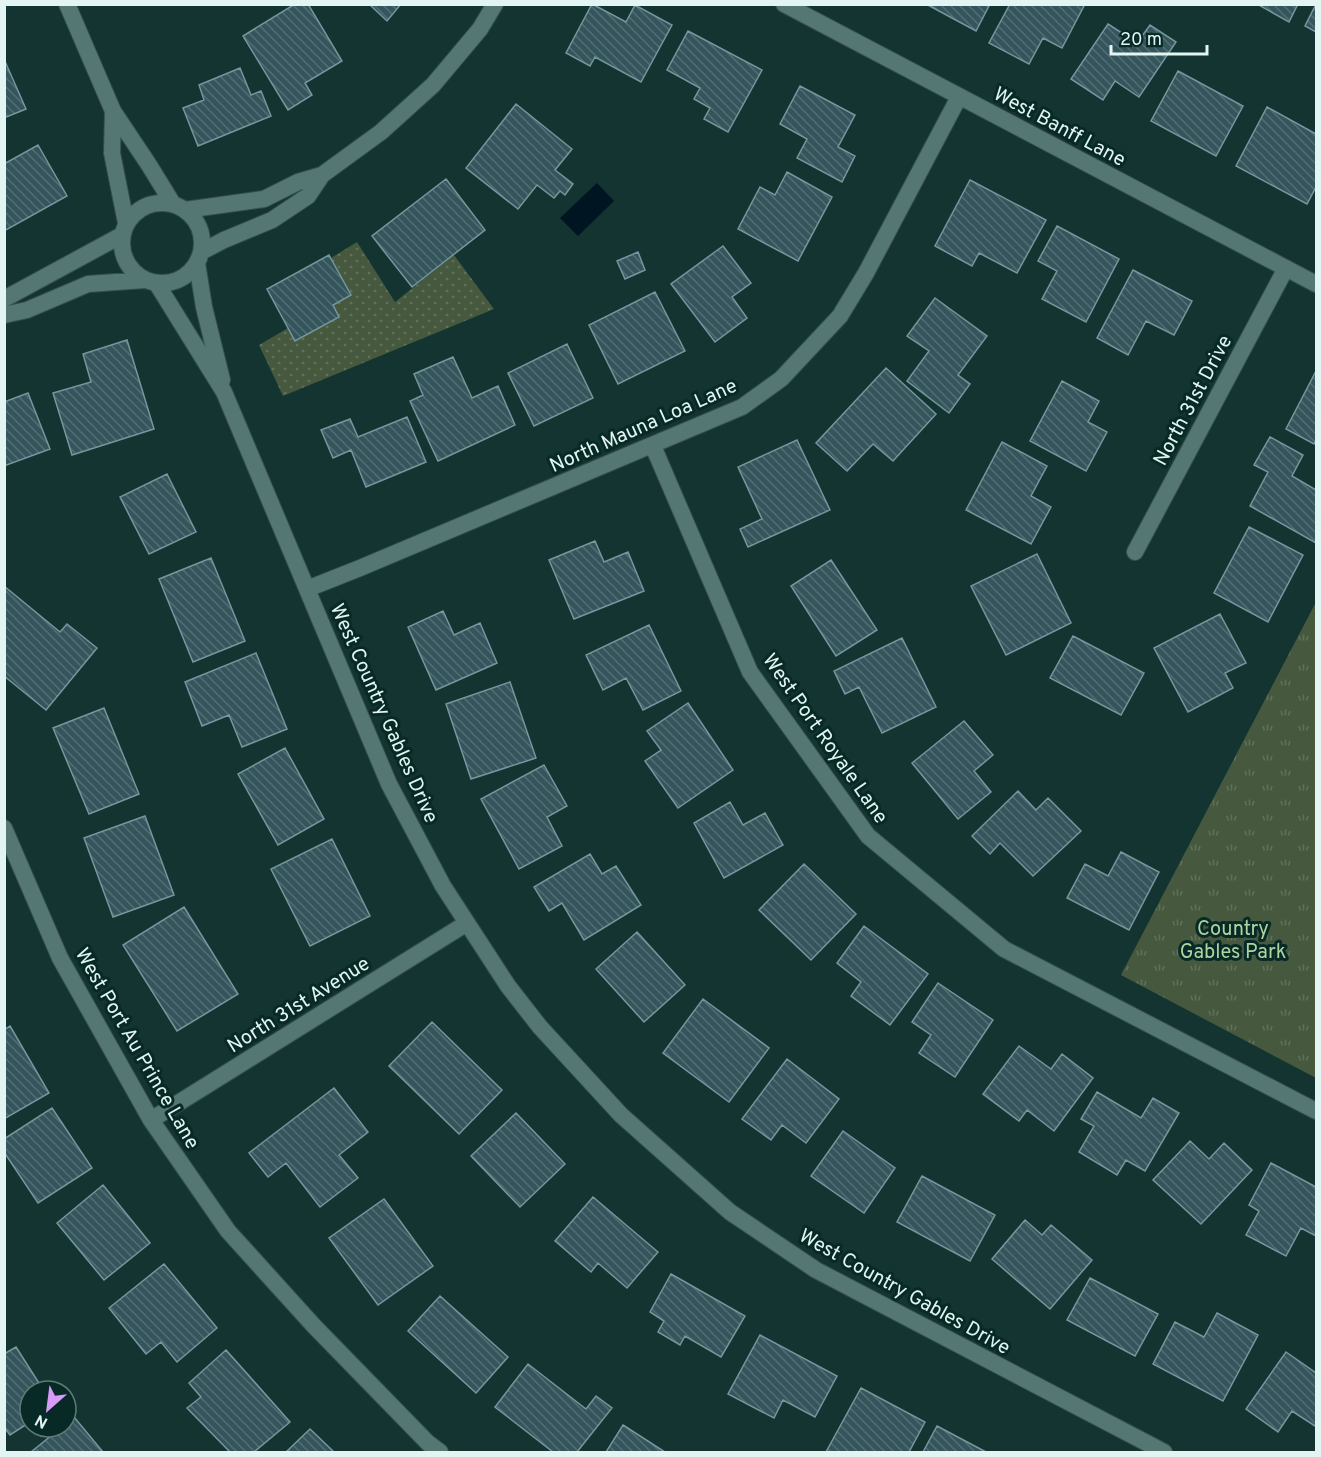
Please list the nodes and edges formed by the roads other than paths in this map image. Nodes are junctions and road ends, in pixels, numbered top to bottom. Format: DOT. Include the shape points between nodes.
graph roads {
  1 [pos="67,4"];
  2 [pos="495,4"];
  3 [pos="784,4"];
  4 [pos="959,97"];
  5 [pos="112,111"];
  6 [pos="322,175"];
  7 [pos="179,207"];
  8 [pos="124,229"];
  9 [pos="199,257"];
  10 [pos="1286,268"];
  11 [pos="151,282"];
  12 [pos="1317,284"];
  13 [pos="4,299"];
  14 [pos="4,315"];
  15 [pos="225,392"];
  16 [pos="653,446"];
  17 [pos="1135,552"];
  18 [pos="307,589"];
  19 [pos="4,828"];
  20 [pos="467,923"];
  21 [pos="1317,1111"];
  22 [pos="151,1120"];
  23 [pos="440,1452"];
  24 [pos="1164,1452"];
  1 -- 5 [label="street"];
  2 -- 6 [label="street" via="433,85 381,132"];
  3 -- 4 [label="street, West Banff Lane"];
  4 -- 10 [label="street, West Banff Lane"];
  4 -- 16 [label="street, North Mauna Loa Lane" via="840,316 781,379 742,407"];
  5 -- 7 [label="street"];
  5 -- 8 [label="street" via="112,153"];
  6 -- 7 [label="street" via="264,199"];
  6 -- 9 [label="street" via="308,196 272,220 224,240"];
  7 -- 8 [label="street" via="160,203 147,206 135,212"];
  7 -- 9 [label="street" via="195,220 201,231"];
  8 -- 11 [label="street" via="121,249 125,261 133,272"];
  8 -- 13 [label="street"];
  9 -- 11 [label="street" via="193,270 183,278 171,283"];
  9 -- 15 [label="street, West Country Gables Drive" via="204,306"];
  10 -- 12 [label="street, West Banff Lane"];
  10 -- 17 [label="street, North 31st Drive"];
  11 -- 14 [label="street" via="88,284 27,310"];
  11 -- 15 [label="street, West Country Gables Drive"];
  15 -- 18 [label="street, West Country Gables Drive"];
  16 -- 18 [label="street, North Mauna Loa Lane"];
  16 -- 21 [label="street, West Port Royale Lane" via="750,672 868,836 1004,949"];
  18 -- 20 [label="street, West Country Gables Drive" via="389,784"];
  19 -- 22 [label="street, West Port Au Prince Lane" via="60,958"];
  20 -- 22 [label="street, North 31st Avenue"];
  20 -- 24 [label="street, West Country Gables Drive" via="540,1027 621,1115 730,1212 816,1270"];
  22 -- 23 [label="street, West Port Au Prince Lane" via="228,1231 314,1326"];
}
